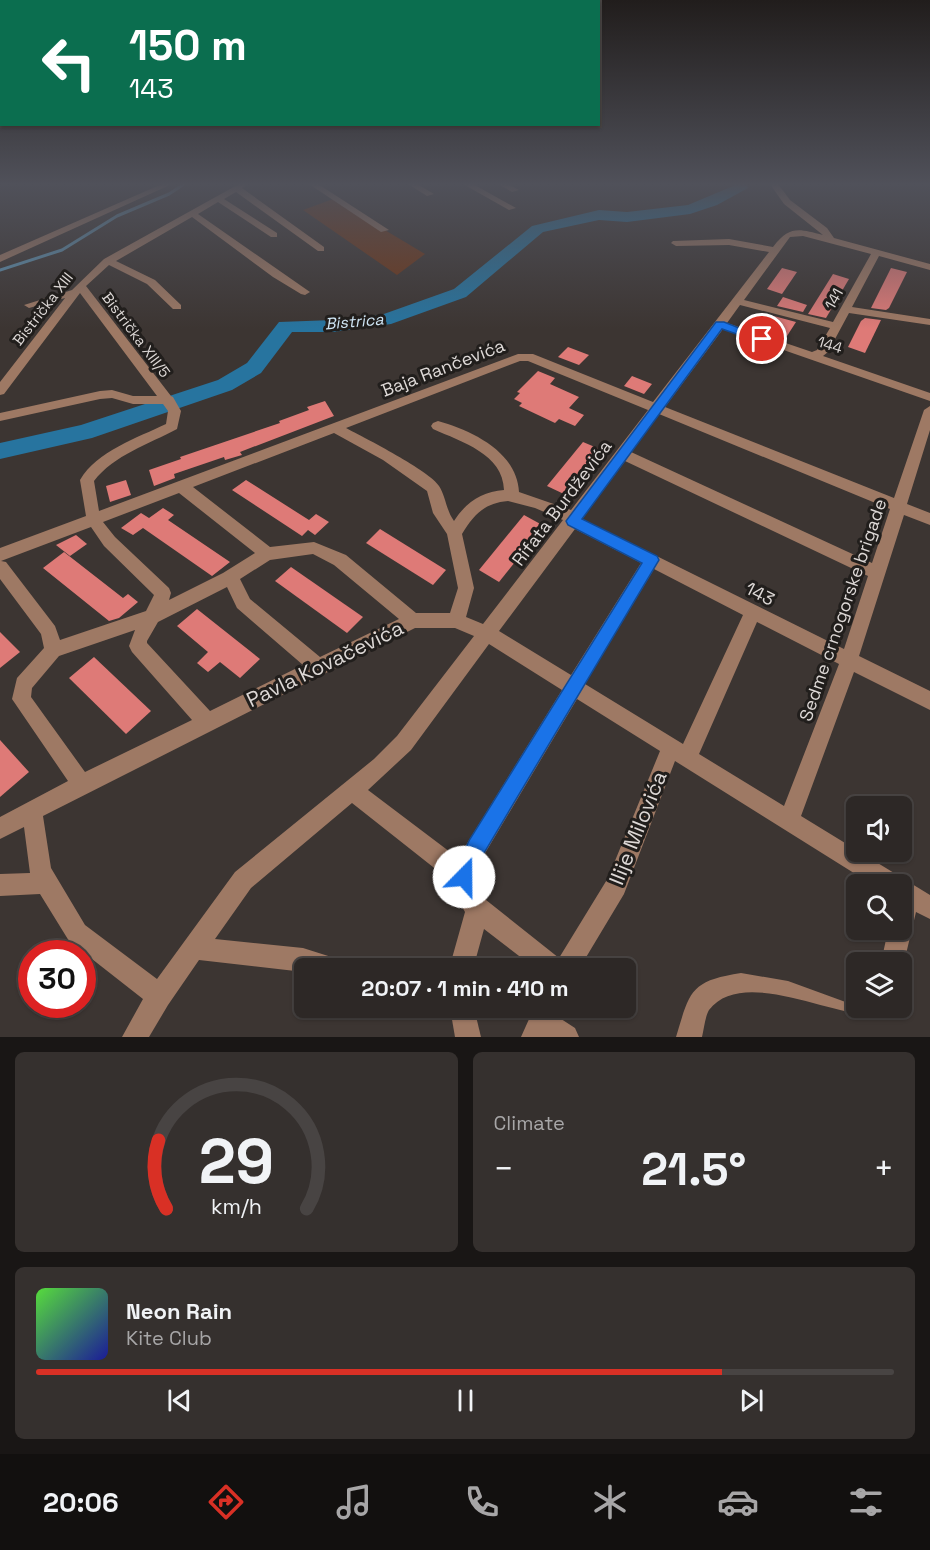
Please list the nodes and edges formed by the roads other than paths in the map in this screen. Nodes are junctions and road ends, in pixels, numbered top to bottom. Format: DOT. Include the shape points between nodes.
graph roads {
  1 [pos="60,232"];
  2 [pos="157,232"];
  3 [pos="218,232"];
  4 [pos="270,232"];
  5 [pos="300,232"];
  6 [pos="791,232"];
  7 [pos="794,232"];
  8 [pos="826,232"];
  9 [pos="274,235"];
  10 [pos="830,239"];
  11 [pos="676,243"];
  12 [pos="321,249"];
  13 [pos="776,250"];
  14 [pos="877,252"];
  15 [pos="0,259"];
  16 [pos="108,261"];
  17 [pos="926,262"];
  18 [pos="78,289"];
  19 [pos="305,292"];
  20 [pos="737,301"];
  21 [pos="29,305"];
  22 [pos="177,307"];
  23 [pos="846,309"];
  24 [pos="930,322"];
  25 [pos="720,324"];
  26 [pos="836,326"];
  27 [pos="813,357"];
  28 [pos="0,390"];
  29 [pos="930,397"];
  30 [pos="172,406"];
  31 [pos="658,408"];
  32 [pos="930,410"];
  33 [pos="0,417"];
  34 [pos="438,426"];
  35 [pos="337,429"];
  36 [pos="623,454"];
  37 [pos="182,487"];
  38 [pos="512,495"];
  39 [pos="898,506"];
  40 [pos="94,519"];
  41 [pos="930,519"];
  42 [pos="574,520"];
  43 [pos="454,533"];
  44 [pos="0,555"];
  45 [pos="267,555"];
  46 [pos="651,560"];
  47 [pos="0,567"];
  48 [pos="877,573"];
  49 [pos="229,578"];
  50 [pos="753,611"];
  51 [pos="154,616"];
  52 [pos="413,620"];
  53 [pos="456,621"];
  54 [pos="488,633"];
  55 [pos="53,650"];
  56 [pos="849,660"];
  57 [pos="318,667"];
  58 [pos="575,688"];
  59 [pos="930,701"];
  60 [pos="207,722"];
  61 [pos="679,752"];
  62 [pos="82,784"];
  63 [pos="351,790"];
  64 [pos="32,811"];
  65 [pos="789,820"];
  66 [pos="0,828"];
  67 [pos="875,874"];
  68 [pos="464,877"];
  69 [pos="46,884"];
  70 [pos="0,885"];
  71 [pos="912,897"];
  72 [pos="478,907"];
  73 [pos="930,908"];
  74 [pos="193,948"];
  75 [pos="465,958"];
  76 [pos="541,958"];
  77 [pos="573,958"];
  78 [pos="294,959"];
  79 [pos="159,996"];
  80 [pos="846,1014"];
  81 [pos="464,1018"];
  82 [pos="540,1022"];
  83 [pos="135,1037"];
  84 [pos="468,1037"];
  85 [pos="566,1037"];
  86 [pos="689,1037"];
  1 -- 15 [label="street"];
  2 -- 16 [label="street, Bistrička XIII"];
  3 -- 19 [label="street"];
  4 -- 9 [label="street"];
  5 -- 12 [label="street"];
  6 -- 13 [label="street, Rifata Burdževića"];
  7 -- 10 [label="street, Rifata Burdževića"];
  8 -- 10 [label="street"];
  10 -- 14 [label="street, Rifata Burdževića"];
  11 -- 13 [label="street" via="729,242"];
  13 -- 20 [label="street, Rifata Burdževića"];
  14 -- 17 [label="street, Rifata Burdževića"];
  14 -- 23 [label="street, 141"];
  16 -- 18 [label="street, Bistrička XIII"];
  16 -- 22 [label="street" via="151,282"];
  18 -- 21 [label="street"];
  18 -- 28 [label="street, Bistrička XIII"];
  18 -- 30 [label="street, Bistrička XIII/5"];
  20 -- 25 [label="street, Rifata Burdževića"];
  20 -- 26 [label="street"];
  23 -- 24 [label="street"];
  23 -- 26 [label="street, 141"];
  25 -- 27 [label="street, 144"];
  25 -- 31 [label="street, Rifata Burdževića"];
  26 -- 27 [label="street, 141" via="822,352"];
  27 -- 29 [label="street, 144"];
  30 -- 33 [label="street" via="112,394"];
  30 -- 40 [label="street" via="172,426 93,470 87,480"];
  31 -- 35 [label="street, Baja Rančevića" via="529,357"];
  31 -- 36 [label="street, Rifata Burdževića"];
  31 -- 39 [label="street, Baja Rančevića"];
  32 -- 39 [label="street, Sedme crnogorske brigade"];
  34 -- 38 [label="street" via="495,457 511,477"];
  35 -- 37 [label="street, Baja Rančevića"];
  35 -- 43 [label="street" via="433,488 440,513"];
  36 -- 42 [label="street, Rifata Burdževića"];
  36 -- 48 [label="street"];
  37 -- 40 [label="street, Baja Rančevića"];
  37 -- 45 [label="street"];
  38 -- 42 [label="street, 143" via="533,500"];
  38 -- 43 [label="street" via="481,500 470,508"];
  39 -- 41 [label="street, Baja Rančevića"];
  39 -- 48 [label="street, Sedme crnogorske brigade"];
  40 -- 44 [label="street, Baja Rančevića"];
  40 -- 51 [label="street" via="107,541 163,593"];
  42 -- 46 [label="street, 143"];
  42 -- 54 [label="street, Rifata Burdževića"];
  43 -- 53 [label="street" via="466,588"];
  45 -- 49 [label="street"];
  45 -- 52 [label="street" via="314,548 340,560"];
  46 -- 50 [label="street, 143"];
  46 -- 58 [label="street"];
  47 -- 55 [label="street" via="49,631"];
  48 -- 56 [label="street, Sedme crnogorske brigade"];
  49 -- 51 [label="street"];
  49 -- 57 [label="street" via="243,603"];
  50 -- 56 [label="street, 143"];
  50 -- 61 [label="street, Ilije Milovića"];
  51 -- 55 [label="street"];
  51 -- 60 [label="street" via="140,635 138,645"];
  52 -- 53 [label="street, Pavla Kovačevića"];
  52 -- 57 [label="street, Pavla Kovačevića"];
  53 -- 54 [label="street, Pavla Kovačevića"];
  54 -- 58 [label="street, Pavla Kovačevića"];
  54 -- 63 [label="street, Rifata Burdževića" via="404,743"];
  55 -- 62 [label="street" via="23,684 21,699"];
  56 -- 59 [label="street, 143"];
  56 -- 65 [label="street, Sedme crnogorske brigade"];
  57 -- 60 [label="street, Pavla Kovačevića"];
  58 -- 61 [label="street, Pavla Kovačevića"];
  58 -- 68 [label="street" via="477,846"];
  60 -- 62 [label="street, Pavla Kovačevića"];
  61 -- 65 [label="street, Pavla Kovačevića"];
  61 -- 77 [label="street, Ilije Milovića" via="616,886"];
  62 -- 64 [label="street, Pavla Kovačevića"];
  63 -- 68 [label="street"];
  63 -- 74 [label="street, Rifata Burdževića" via="243,880"];
  64 -- 66 [label="street, Pavla Kovačevića"];
  64 -- 69 [label="street" via="40,870"];
  65 -- 67 [label="street, Pavla Kovačevića"];
  68 -- 72 [label="street" via="471,900"];
  69 -- 70 [label="street"];
  69 -- 79 [label="street" via="77,933"];
  71 -- 73 [label="street, Pavla Kovačevića"];
  72 -- 75 [label="street"];
  72 -- 76 [label="street"];
  74 -- 78 [label="street"];
  74 -- 79 [label="street, Rifata Burdževića"];
  79 -- 83 [label="street, Rifata Burdževića"];
  80 -- 86 [label="street" via="788,993 741,985 716,989 698,1004"];
  81 -- 84 [label="street"];
  82 -- 85 [label="street"];
}
